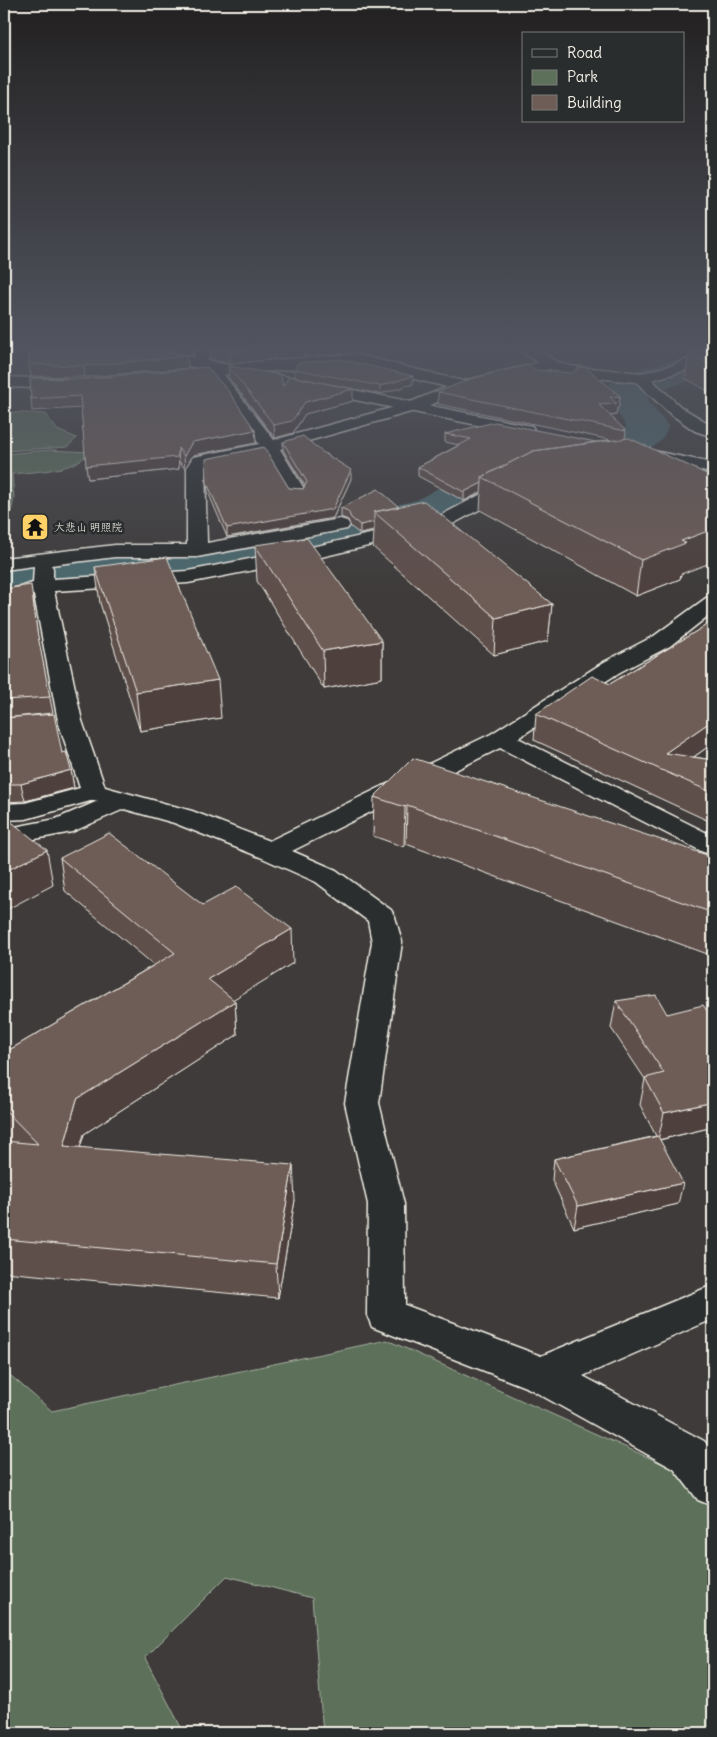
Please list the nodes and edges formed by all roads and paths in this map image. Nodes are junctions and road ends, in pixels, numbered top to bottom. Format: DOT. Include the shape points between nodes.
graph roads {
  1 [pos="257,428"];
  2 [pos="335,428"];
  3 [pos="515,428"];
  4 [pos="544,434"];
  5 [pos="270,446"];
  6 [pos="631,456"];
  7 [pos="713,468"];
  8 [pos="536,476"];
  9 [pos="296,492"];
  10 [pos="340,524"];
  11 [pos="196,551"];
  12 [pos="4,564"];
  13 [pos="43,571"];
  14 [pos="4,598"];
  15 [pos="713,602"];
  16 [pos="500,739"];
  17 [pos="94,792"];
  18 [pos="122,800"];
  19 [pos="4,812"];
  20 [pos="4,838"];
  21 [pos="713,846"];
  22 [pos="270,851"];
  23 [pos="713,1301"];
  24 [pos="542,1375"];
  25 [pos="713,1485"];
  1 -- 5 [label="street"];
  2 -- 5 [label="street"];
  3 -- 4 [label="street"];
  5 -- 9 [label="street"];
  5 -- 11 [label="street" via="199,460 196,466"];
  6 -- 7 [label="street"];
  8 -- 13 [label="street" via="526,477 438,524 188,577"];
  10 -- 11 [label="street"];
  11 -- 13 [label="street" via="115,551"];
  12 -- 13 [label="street"];
  13 -- 14 [label="street"];
  13 -- 17 [label="street" via="60,721"];
  15 -- 16 [label="street" via="662,641 612,667"];
  16 -- 21 [label="street"];
  16 -- 22 [label="street"];
  17 -- 18 [label="street"];
  17 -- 19 [label="street" via="26,811"];
  18 -- 20 [label="street" via="63,826"];
  18 -- 22 [label="street" via="183,817"];
  22 -- 24 [label="street" via="326,876 381,917 387,942 362,1103 386,1204 386,1315"];
  23 -- 24 [label="street"];
  24 -- 25 [label="street" via="689,1456"];
}
